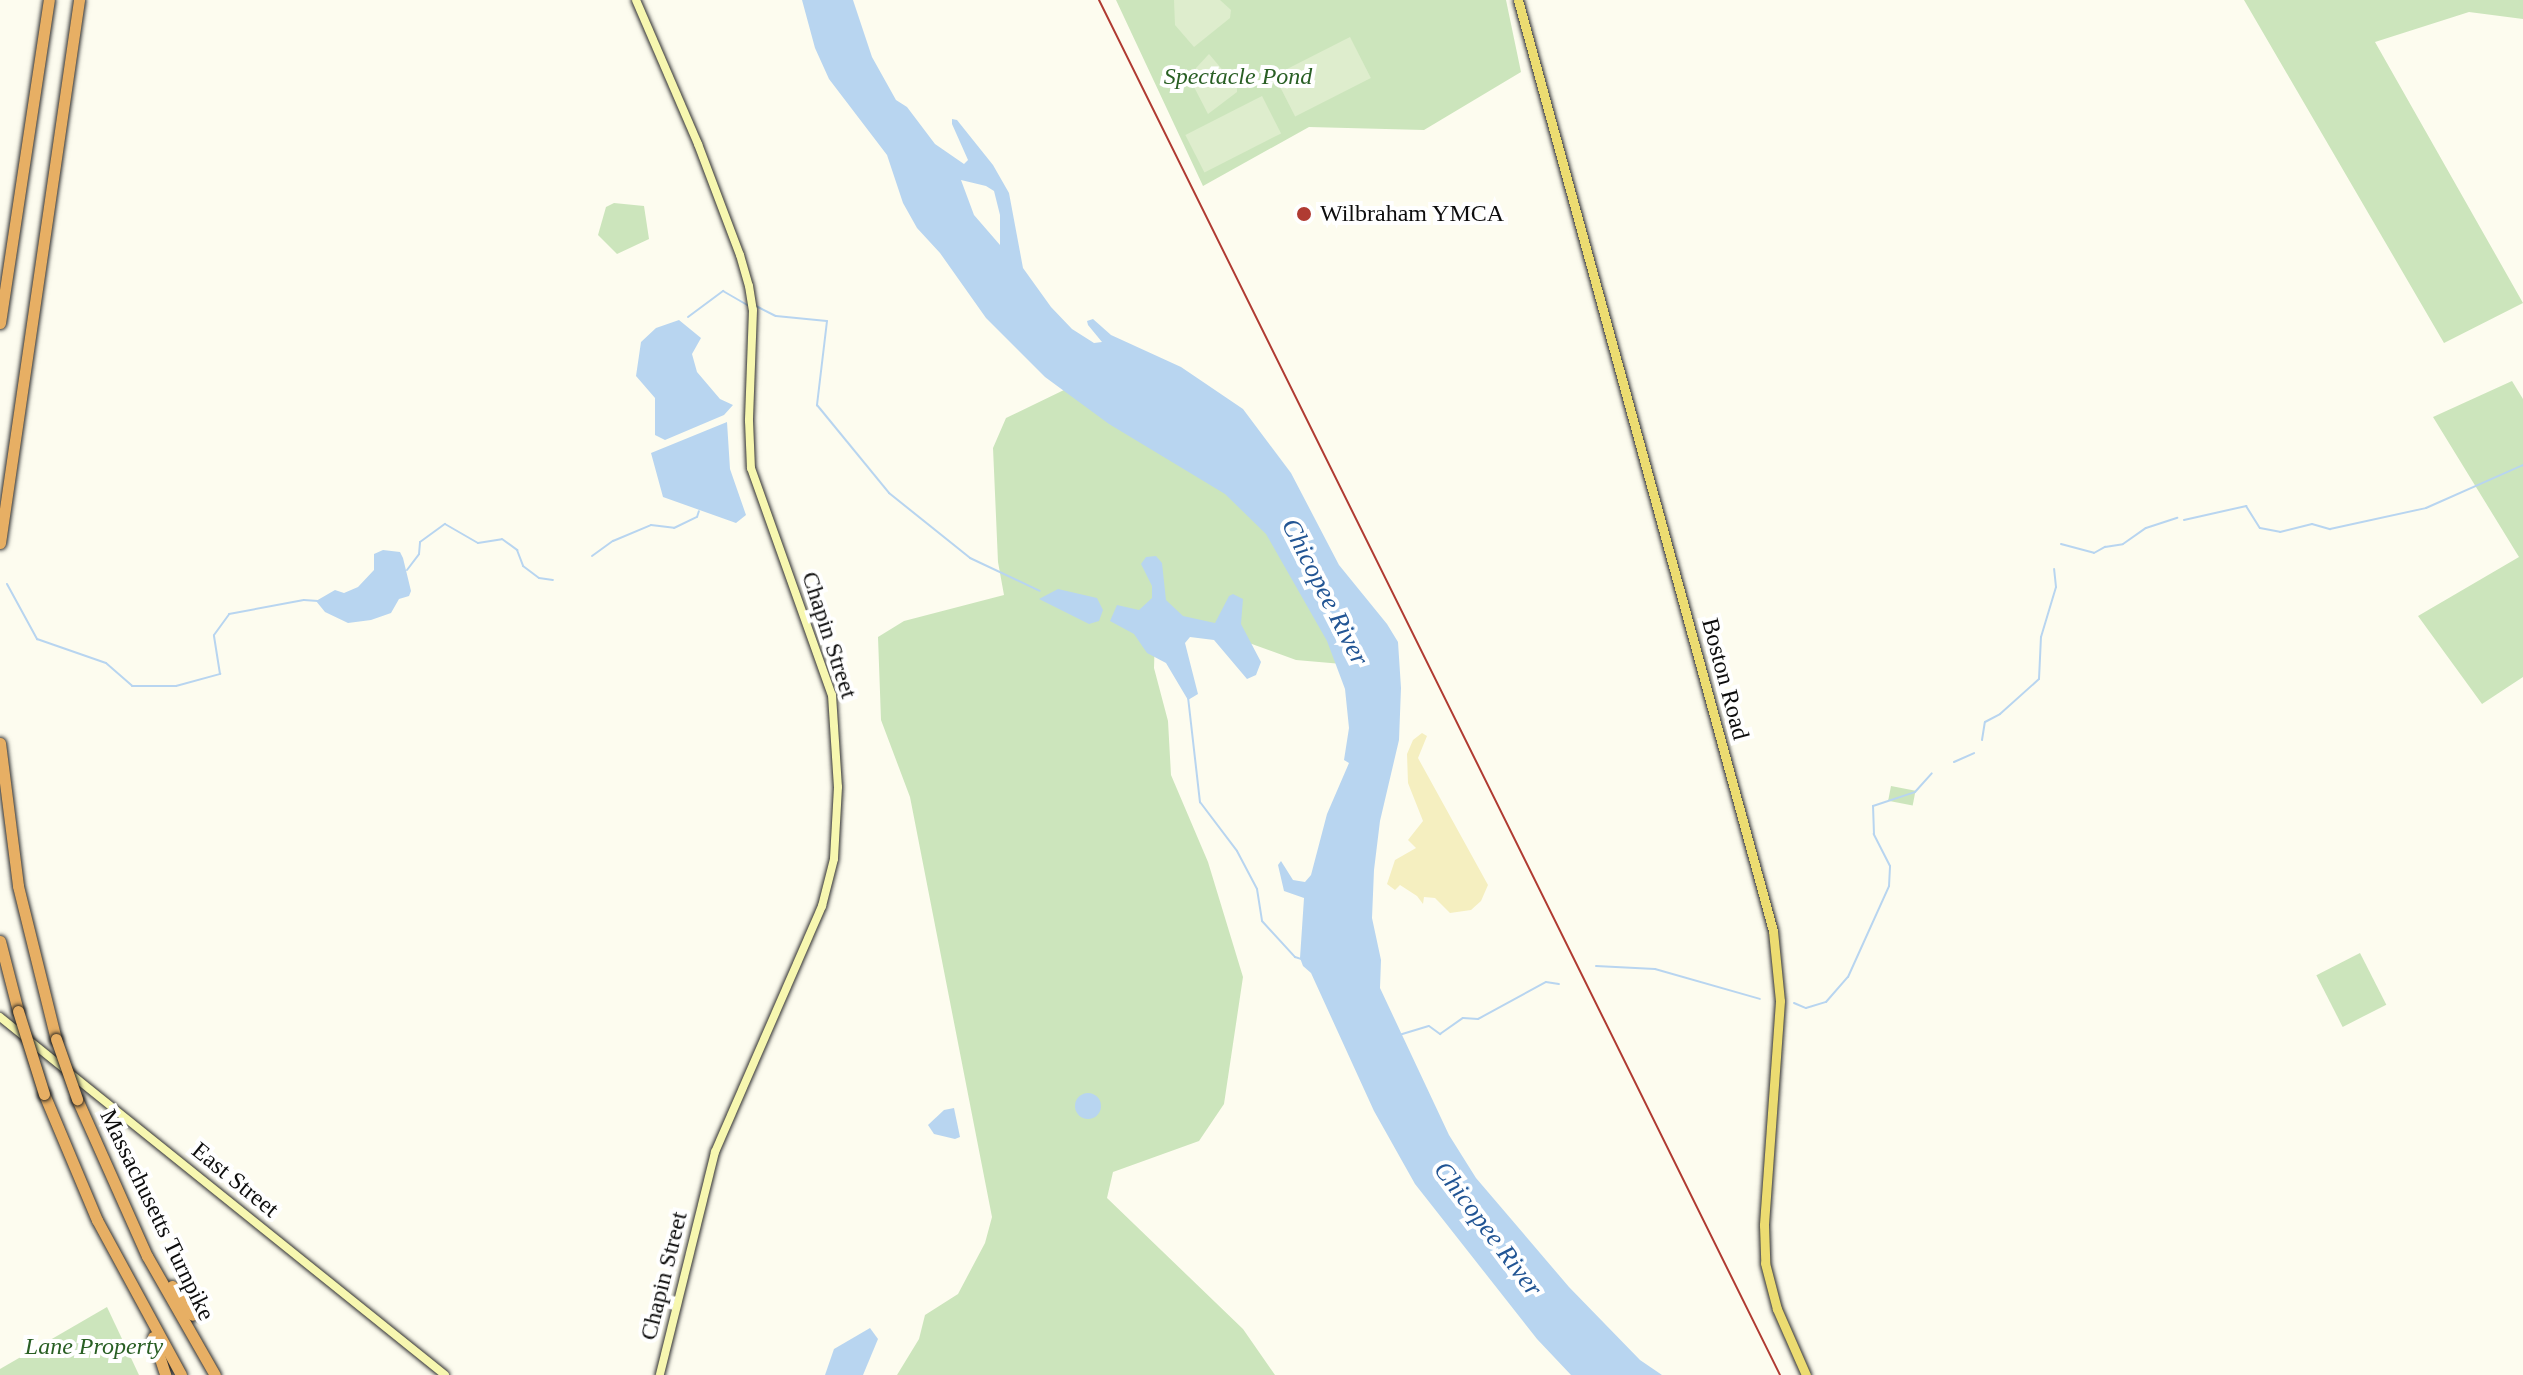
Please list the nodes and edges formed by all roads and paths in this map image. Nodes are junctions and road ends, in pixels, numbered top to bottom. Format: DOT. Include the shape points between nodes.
graph roads {
  1 [pos="49,0"];
  2 [pos="79,0"];
  3 [pos="636,0"];
  4 [pos="1518,0"];
  5 [pos="0,323"];
  6 [pos="0,543"];
  7 [pos="0,743"];
  8 [pos="0,941"];
  9 [pos="0,1017"];
  10 [pos="124,1207"];
  11 [pos="138,1299"];
  12 [pos="192,1315"];
  13 [pos="165,1375"];
  14 [pos="181,1375"];
  15 [pos="215,1375"];
  16 [pos="445,1375"];
  17 [pos="660,1375"];
  18 [pos="1806,1375"];
  1 -- 5 [label="highway"];
  2 -- 6 [label="highway"];
  3 -- 17 [label="main road, Chapin Street" via="736,243 752,307 750,457 759,496 832,695 838,787 834,859 811,937 715,1152"];
  4 -- 18 [label="main road, Boston Road" via="1773,931 1780,1001 1765,1263 1777,1309"];
  7 -- 10 [label="highway, Massachusetts Turnpike, bridge" via="18,886 56,1039"];
  8 -- 11 [label="highway, bridge" via="44,1094 91,1207"];
  9 -- 16 [label="main road, East Street"];
  10 -- 12 [label="highway"];
  10 -- 15 [label="highway, Massachusetts Turnpike"];
  11 -- 13 [label="highway"];
  11 -- 14 [label="highway"];
}
